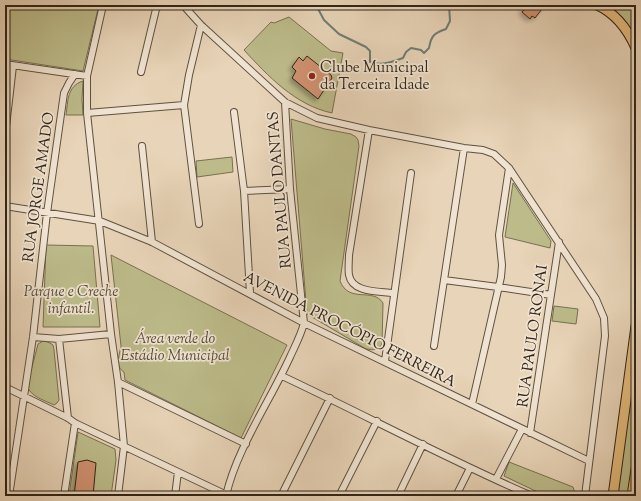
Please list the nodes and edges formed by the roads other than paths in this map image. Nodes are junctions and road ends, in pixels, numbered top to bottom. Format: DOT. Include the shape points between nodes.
graph roads {
  1 [pos="103,5"];
  2 [pos="158,5"];
  3 [pos="184,5"];
  4 [pos="597,5"];
  5 [pos="201,25"];
  6 [pos="636,48"];
  7 [pos="5,64"];
  8 [pos="13,66"];
  9 [pos="141,72"];
  10 [pos="75,74"];
  11 [pos="86,76"];
  12 [pos="285,102"];
  13 [pos="184,105"];
  14 [pos="234,112"];
  15 [pos="87,113"];
  16 [pos="369,130"];
  17 [pos="5,135"];
  18 [pos="142,146"];
  19 [pos="464,148"];
  20 [pos="509,168"];
  21 [pos="411,173"];
  22 [pos="290,189"];
  23 [pos="244,191"];
  24 [pos="5,206"];
  25 [pos="47,212"];
  26 [pos="100,221"];
  27 [pos="199,224"];
  28 [pos="152,242"];
  29 [pos="559,242"];
  30 [pos="444,280"];
  31 [pos="498,286"];
  32 [pos="250,293"];
  33 [pos="393,293"];
  34 [pos="551,295"];
  35 [pos="304,323"];
  36 [pos="636,326"];
  37 [pos="111,334"];
  38 [pos="33,337"];
  39 [pos="59,339"];
  40 [pos="434,346"];
  41 [pos="385,362"];
  42 [pos="282,376"];
  43 [pos="118,382"];
  44 [pos="5,387"];
  45 [pos="24,396"];
  46 [pos="330,398"];
  47 [pos="472,404"];
  48 [pos="68,418"];
  49 [pos="377,421"];
  50 [pos="75,423"];
  51 [pos="522,429"];
  52 [pos="530,433"];
  53 [pos="246,444"];
  54 [pos="423,444"];
  55 [pos="124,446"];
  56 [pos="589,461"];
  57 [pos="470,468"];
  58 [pos="636,469"];
  59 [pos="178,472"];
  60 [pos="636,474"];
  61 [pos="496,479"];
  62 [pos="634,484"];
  63 [pos="516,489"];
  64 [pos="9,496"];
  65 [pos="64,496"];
  66 [pos="118,496"];
  67 [pos="175,496"];
  68 [pos="227,496"];
  69 [pos="281,496"];
  70 [pos="339,496"];
  71 [pos="398,496"];
  72 [pos="456,496"];
  73 [pos="513,496"];
  74 [pos="532,496"];
  75 [pos="585,496"];
  76 [pos="613,496"];
  77 [pos="632,496"];
  1 -- 11 [label="street"];
  2 -- 9 [label="street"];
  3 -- 5 [label="street"];
  4 -- 6 [label="highway" via="611,14 627,30"];
  5 -- 12 [label="street"];
  5 -- 13 [label="street"];
  7 -- 8 [label="street"];
  8 -- 10 [label="street"];
  8 -- 17 [label="street"];
  10 -- 11 [label="street"];
  10 -- 25 [label="street, RUA JORGE AMADO" via="64,93"];
  11 -- 15 [label="street"];
  12 -- 16 [label="street" via="317,118"];
  12 -- 22 [label="street, RUA PAULO DANTAS"];
  13 -- 15 [label="street"];
  13 -- 27 [label="street"];
  14 -- 23 [label="street"];
  15 -- 26 [label="street"];
  16 -- 19 [label="street"];
  16 -- 33 [label="street" via="349,255 349,275 352,282 360,288"];
  18 -- 28 [label="street"];
  19 -- 20 [label="street" via="494,154"];
  19 -- 30 [label="street"];
  20 -- 29 [label="street"];
  20 -- 31 [label="street" via="500,224 502,265"];
  21 -- 33 [label="street"];
  22 -- 23 [label="street"];
  22 -- 35 [label="street, RUA PAULO DANTAS"];
  23 -- 32 [label="street"];
  24 -- 25 [label="street, AVENIDA PROCÓPIO FERREIRA"];
  25 -- 26 [label="street, AVENIDA PROCÓPIO FERREIRA"];
  25 -- 38 [label="street, RUA JORGE AMADO"];
  26 -- 28 [label="street, AVENIDA PROCÓPIO FERREIRA"];
  26 -- 37 [label="street"];
  28 -- 32 [label="street, AVENIDA PROCÓPIO FERREIRA"];
  29 -- 34 [label="street, RUA PAULO RONAI"];
  29 -- 56 [label="street" via="596,299 604,318 606,336"];
  30 -- 31 [label="street"];
  30 -- 40 [label="street"];
  31 -- 34 [label="street"];
  31 -- 47 [label="street"];
  32 -- 35 [label="street, AVENIDA PROCÓPIO FERREIRA"];
  33 -- 41 [label="street"];
  34 -- 52 [label="street, RUA PAULO RONAI"];
  35 -- 41 [label="street, AVENIDA PROCÓPIO FERREIRA"];
  35 -- 42 [label="street"];
  36 -- 76 [label="highway"];
  37 -- 39 [label="street"];
  37 -- 43 [label="street"];
  38 -- 39 [label="street"];
  38 -- 45 [label="street, RUA JORGE AMADO"];
  39 -- 48 [label="street"];
  41 -- 47 [label="street, AVENIDA PROCÓPIO FERREIRA"];
  42 -- 46 [label="street"];
  42 -- 53 [label="street"];
  43 -- 53 [label="street"];
  43 -- 55 [label="street"];
  44 -- 45 [label="street"];
  45 -- 48 [label="street"];
  45 -- 64 [label="street, RUA JORGE AMADO"];
  46 -- 49 [label="street"];
  46 -- 69 [label="street"];
  47 -- 51 [label="street, AVENIDA PROCÓPIO FERREIRA"];
  48 -- 50 [label="street"];
  49 -- 54 [label="street"];
  49 -- 70 [label="street"];
  50 -- 55 [label="street"];
  50 -- 65 [label="street"];
  51 -- 52 [label="street, AVENIDA PROCÓPIO FERREIRA"];
  51 -- 61 [label="street"];
  52 -- 56 [label="street, AVENIDA PROCÓPIO FERREIRA"];
  53 -- 68 [label="street" via="234,470"];
  54 -- 57 [label="street"];
  54 -- 71 [label="street"];
  55 -- 59 [label="street"];
  55 -- 66 [label="street"];
  56 -- 75 [label="street"];
  57 -- 61 [label="street"];
  57 -- 72 [label="street"];
  58 -- 62 [label="highway"];
  59 -- 67 [label="street"];
  59 -- 68 [label="street"];
  60 -- 62 [label="street"];
  61 -- 63 [label="street"];
  62 -- 77 [label="highway"];
  63 -- 73 [label="street"];
  63 -- 74 [label="street"];
}
